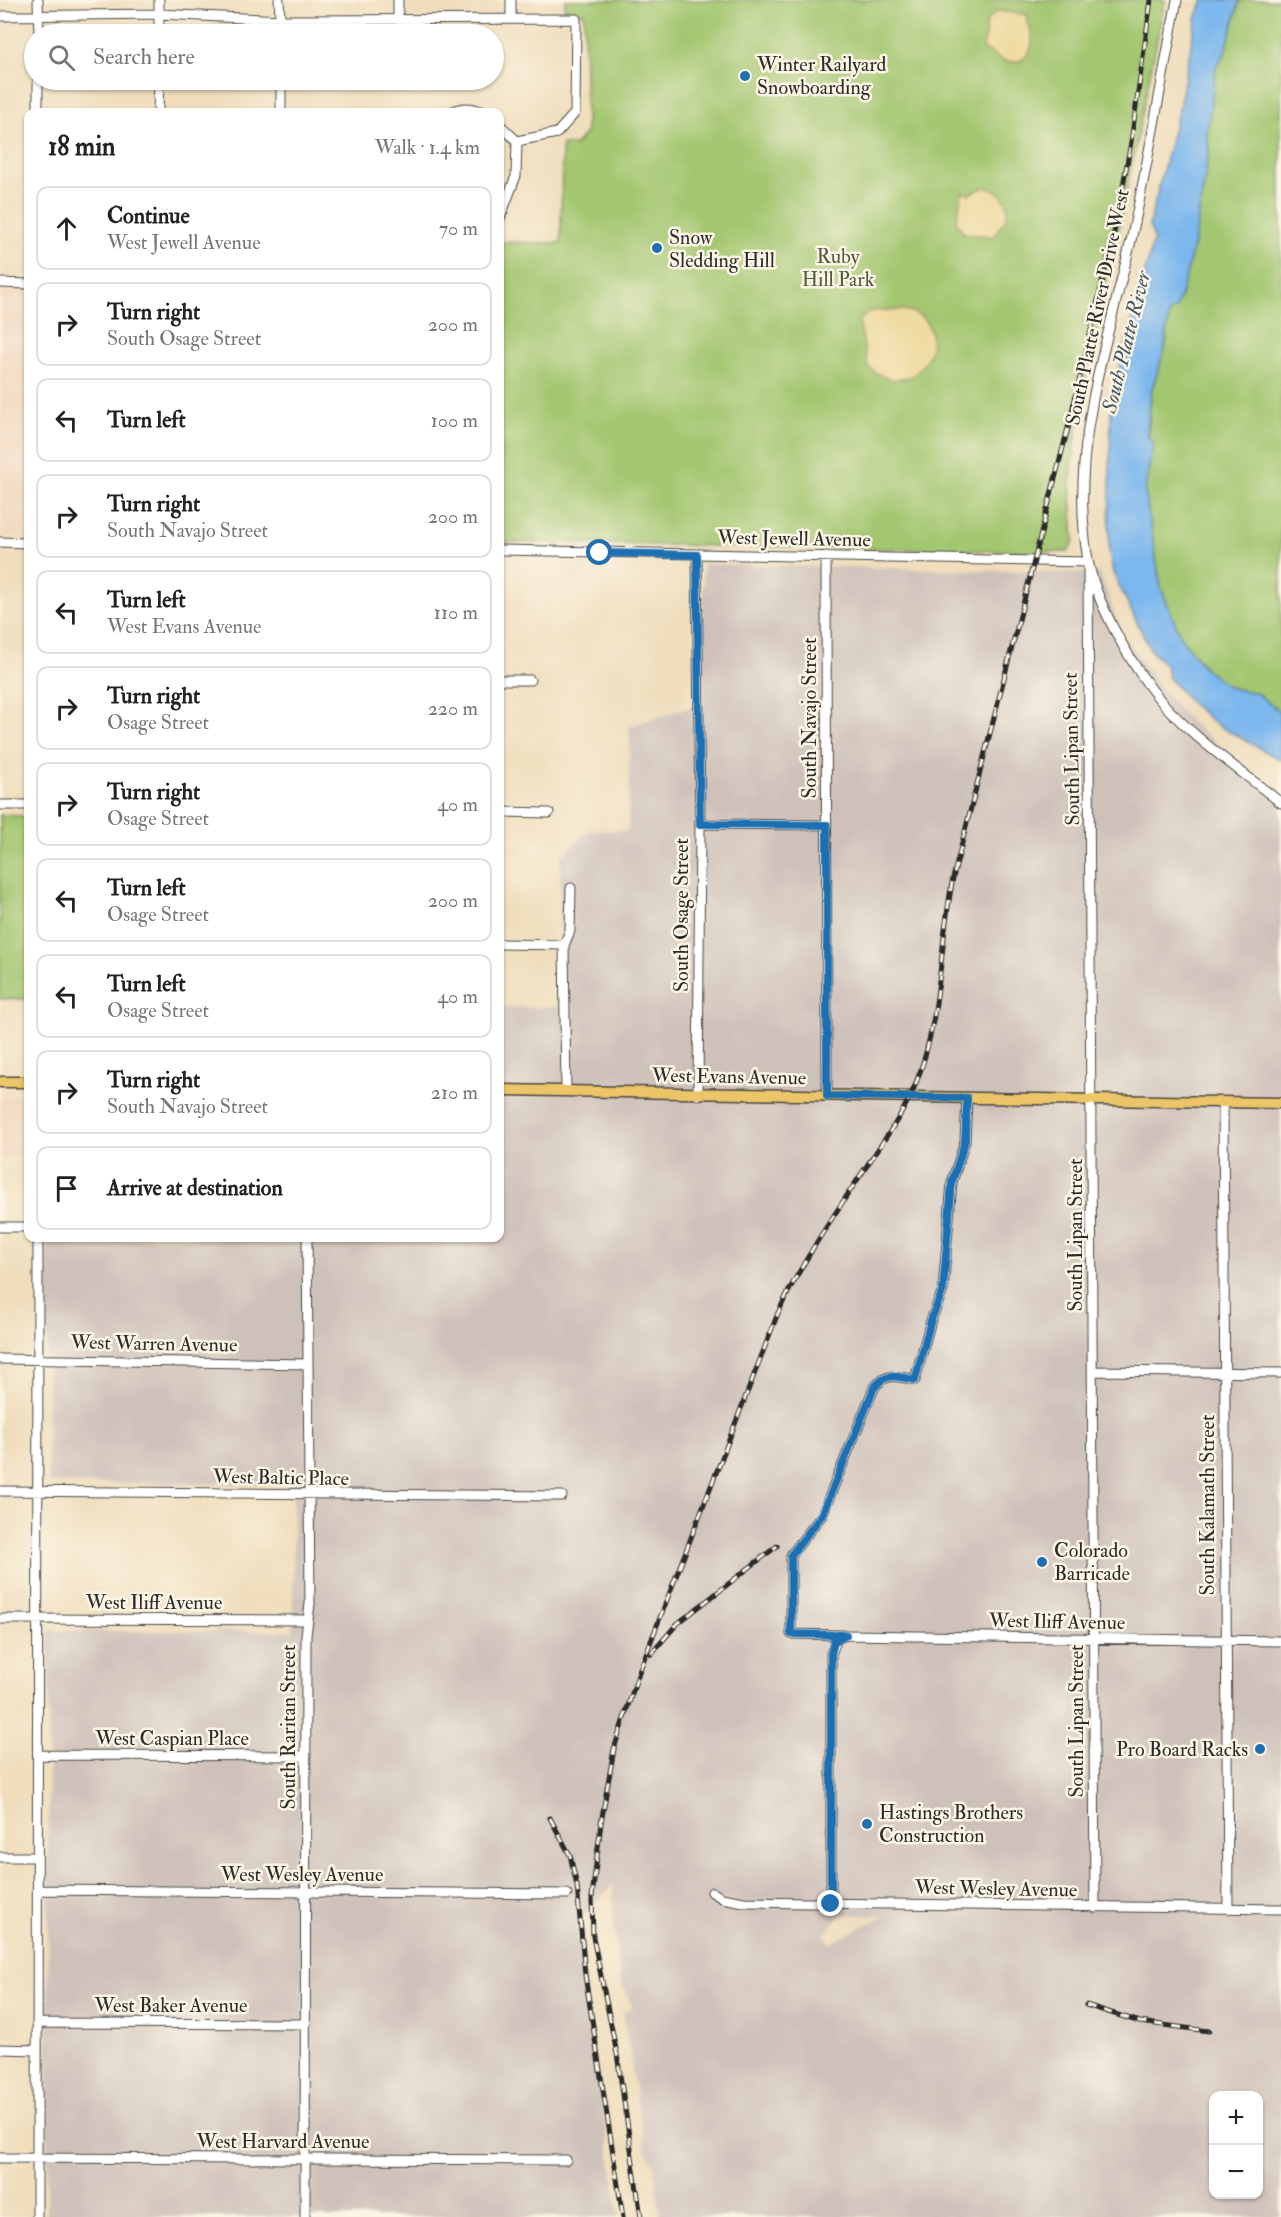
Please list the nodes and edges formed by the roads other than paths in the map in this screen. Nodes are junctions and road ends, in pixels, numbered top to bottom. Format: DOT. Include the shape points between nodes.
graph roads {
  1 [pos="38,0"];
  2 [pos="159,0"];
  3 [pos="279,0"];
  4 [pos="398,0"];
  5 [pos="511,0"];
  6 [pos="1177,0"];
  7 [pos="159,14"];
  8 [pos="0,15"];
  9 [pos="39,17"];
  10 [pos="398,18"];
  11 [pos="511,18"];
  12 [pos="280,20"];
  13 [pos="39,24"];
  14 [pos="159,24"];
  15 [pos="280,24"];
  16 [pos="38,90"];
  17 [pos="159,90"];
  18 [pos="280,90"];
  19 [pos="38,108"];
  20 [pos="159,108"];
  21 [pos="280,108"];
  22 [pos="504,129"];
  23 [pos="517,141"];
  24 [pos="504,208"];
  25 [pos="0,283"];
  26 [pos="24,284"];
  27 [pos="0,542"];
  28 [pos="24,543"];
  29 [pos="504,550"];
  30 [pos="697,555"];
  31 [pos="826,556"];
  32 [pos="1088,562"];
  33 [pos="504,680"];
  34 [pos="530,681"];
  35 [pos="1281,802"];
  36 [pos="0,805"];
  37 [pos="24,805"];
  38 [pos="504,812"];
  39 [pos="549,813"];
  40 [pos="700,824"];
  41 [pos="827,825"];
  42 [pos="571,888"];
  43 [pos="504,944"];
  44 [pos="564,945"];
  45 [pos="0,1082"];
  46 [pos="24,1082"];
  47 [pos="504,1090"];
  48 [pos="566,1091"];
  49 [pos="698,1095"];
  50 [pos="827,1096"];
  51 [pos="967,1098"];
  52 [pos="1093,1100"];
  53 [pos="1223,1102"];
  54 [pos="1281,1103"];
  55 [pos="0,1227"];
  56 [pos="24,1227"];
  57 [pos="38,1242"];
  58 [pos="308,1242"];
  59 [pos="0,1359"];
  60 [pos="38,1360"];
  61 [pos="307,1364"];
  62 [pos="1094,1371"];
  63 [pos="1224,1372"];
  64 [pos="1281,1374"];
  65 [pos="0,1491"];
  66 [pos="38,1492"];
  67 [pos="309,1495"];
  68 [pos="562,1496"];
  69 [pos="0,1619"];
  70 [pos="38,1619"];
  71 [pos="308,1620"];
  72 [pos="846,1635"];
  73 [pos="1094,1639"];
  74 [pos="1226,1640"];
  75 [pos="1281,1641"];
  76 [pos="38,1755"];
  77 [pos="306,1756"];
  78 [pos="0,1857"];
  79 [pos="37,1857"];
  80 [pos="37,1890"];
  81 [pos="306,1892"];
  82 [pos="712,1892"];
  83 [pos="567,1894"];
  84 [pos="831,1904"];
  85 [pos="1095,1908"];
  86 [pos="1228,1909"];
  87 [pos="1281,1909"];
  88 [pos="37,2023"];
  89 [pos="306,2024"];
  90 [pos="0,2049"];
  91 [pos="37,2050"];
  92 [pos="0,2158"];
  93 [pos="37,2158"];
  94 [pos="305,2158"];
  95 [pos="566,2160"];
  96 [pos="37,2217"];
  97 [pos="305,2217"];
  1 -- 9 [label="street"];
  2 -- 7 [label="street"];
  3 -- 12 [label="street"];
  4 -- 10 [label="street"];
  5 -- 11 [label="street"];
  6 -- 32 [label="street, South Platte River Drive West" via="1132,235 1091,403 1083,472"];
  7 -- 9 [label="street"];
  7 -- 12 [label="street"];
  7 -- 14 [label="street"];
  8 -- 9 [label="street"];
  9 -- 13 [label="street"];
  10 -- 11 [label="street"];
  10 -- 12 [label="street"];
  11 -- 23 [label="street" via="576,19 575,113 557,133"];
  12 -- 15 [label="street"];
  16 -- 19 [label="street"];
  17 -- 20 [label="street"];
  18 -- 21 [label="street"];
  22 -- 23 [label="street"];
  23 -- 24 [label="street" via="516,176"];
  25 -- 26 [label="street"];
  27 -- 28 [label="street"];
  29 -- 30 [label="street, West Jewell Avenue"];
  30 -- 31 [label="street, West Jewell Avenue"];
  30 -- 40 [label="street, South Osage Street"];
  31 -- 32 [label="street, West Jewell Avenue"];
  31 -- 41 [label="street, South Navajo Street"];
  32 -- 35 [label="street, South Platte River Drive West" via="1116,632 1151,690 1184,723"];
  32 -- 52 [label="street, South Lipan Street"];
  33 -- 34 [label="street"];
  36 -- 37 [label="street"];
  38 -- 39 [label="street"];
  40 -- 41 [label="street"];
  40 -- 49 [label="street, South Osage Street"];
  41 -- 50 [label="street, South Navajo Street"];
  42 -- 44 [label="street" via="570,931"];
  43 -- 44 [label="street"];
  44 -- 48 [label="street"];
  45 -- 46 [label="main road"];
  47 -- 48 [label="main road, West Evans Avenue"];
  48 -- 49 [label="main road, West Evans Avenue"];
  49 -- 50 [label="main road, West Evans Avenue"];
  50 -- 51 [label="main road, West Evans Avenue"];
  51 -- 52 [label="main road, West Evans Avenue"];
  51 -- 72 [label="street, West Iliff Avenue" via="965,1141 952,1182 943,1290 915,1380 892,1375 882,1378 874,1388 822,1515 791,1555 791,1634"];
  52 -- 53 [label="main road, West Evans Avenue"];
  52 -- 62 [label="street, South Lipan Street"];
  53 -- 54 [label="main road, West Evans Avenue"];
  53 -- 63 [label="street, South Kalamath Street"];
  55 -- 56 [label="street"];
  57 -- 60 [label="street"];
  58 -- 61 [label="street, South Raritan Street"];
  59 -- 60 [label="street, West Warren Avenue"];
  60 -- 61 [label="street, West Warren Avenue"];
  60 -- 66 [label="street"];
  61 -- 67 [label="street, South Raritan Street"];
  62 -- 63 [label="street"];
  62 -- 73 [label="street, South Lipan Street"];
  63 -- 64 [label="street"];
  63 -- 74 [label="street, South Kalamath Street"];
  65 -- 66 [label="street, West Baltic Place"];
  66 -- 67 [label="street, West Baltic Place"];
  66 -- 70 [label="street"];
  67 -- 68 [label="street, West Baltic Place"];
  67 -- 71 [label="street, South Raritan Street"];
  69 -- 70 [label="street, West Iliff Avenue"];
  70 -- 71 [label="street, West Iliff Avenue"];
  70 -- 76 [label="street"];
  71 -- 77 [label="street, South Raritan Street"];
  72 -- 73 [label="street, West Iliff Avenue"];
  72 -- 84 [label="street" via="834,1642 831,1654"];
  73 -- 74 [label="street, West Iliff Avenue"];
  73 -- 85 [label="street, South Lipan Street"];
  74 -- 75 [label="street, West Iliff Avenue"];
  74 -- 86 [label="street, South Kalamath Street"];
  76 -- 77 [label="street, West Caspian Place"];
  76 -- 79 [label="street"];
  77 -- 81 [label="street, South Raritan Street"];
  78 -- 79 [label="street"];
  79 -- 80 [label="street"];
  80 -- 81 [label="street, West Wesley Avenue"];
  80 -- 88 [label="street"];
  81 -- 83 [label="street, West Wesley Avenue"];
  81 -- 89 [label="street, South Raritan Street"];
  82 -- 84 [label="street, West Wesley Avenue" via="731,1900"];
  84 -- 85 [label="street, West Wesley Avenue"];
  85 -- 86 [label="street, West Wesley Avenue"];
  86 -- 87 [label="street, West Wesley Avenue"];
  88 -- 89 [label="street, West Baker Avenue"];
  88 -- 91 [label="street"];
  89 -- 94 [label="street, South Raritan Street"];
  90 -- 91 [label="street"];
  91 -- 93 [label="street"];
  92 -- 93 [label="street, West Harvard Avenue"];
  93 -- 94 [label="street, West Harvard Avenue"];
  93 -- 96 [label="street"];
  94 -- 95 [label="street, West Harvard Avenue"];
  94 -- 97 [label="street, South Raritan Street"];
}
